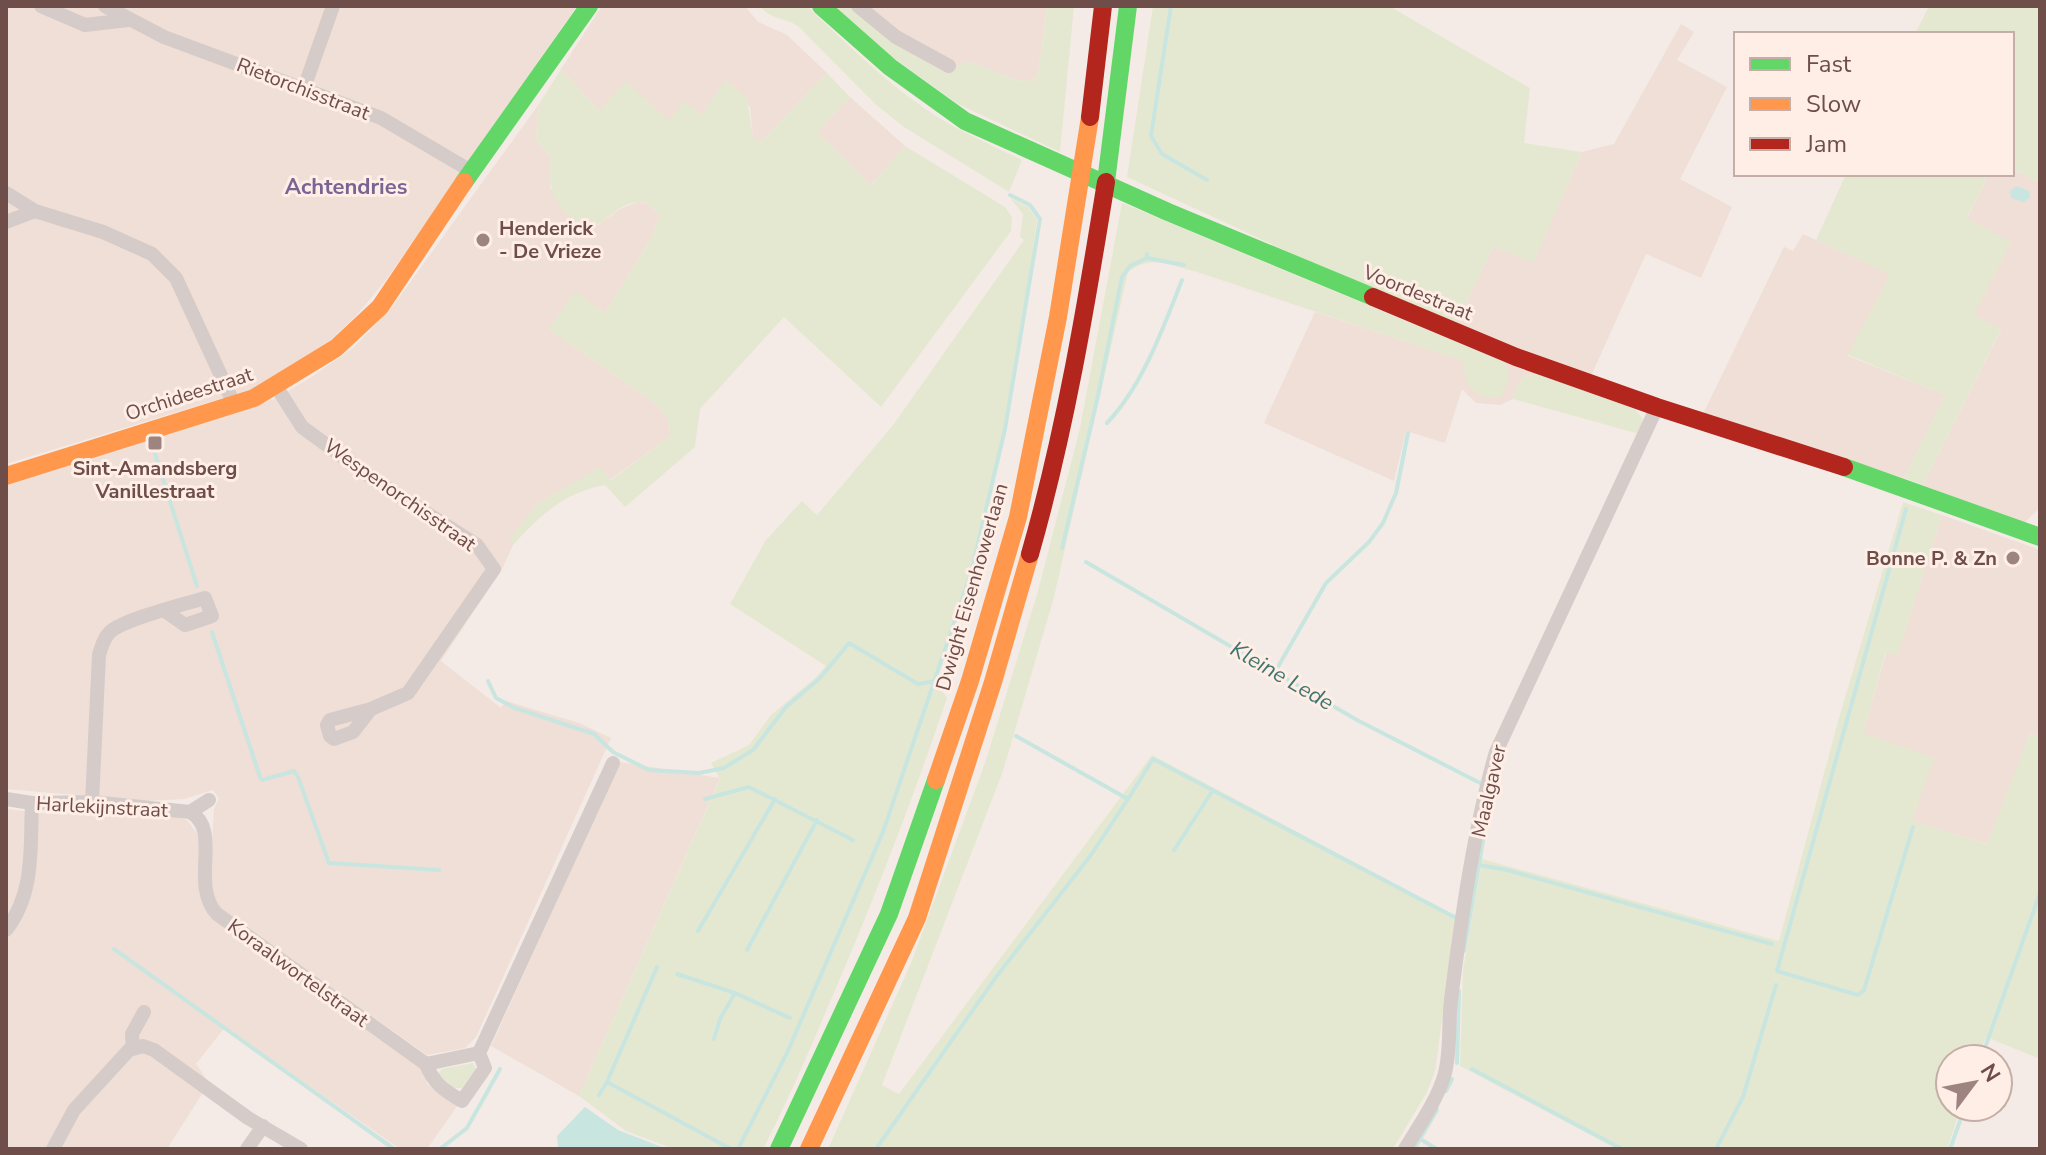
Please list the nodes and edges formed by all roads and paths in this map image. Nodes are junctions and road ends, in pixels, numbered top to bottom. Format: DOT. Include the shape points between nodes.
graph roads {
  1 [pos="41,6"];
  2 [pos="105,6"];
  3 [pos="333,6"];
  4 [pos="589,6"];
  5 [pos="821,6"];
  6 [pos="858,6"];
  7 [pos="1103,6"];
  8 [pos="1128,6"];
  9 [pos="128,20"];
  10 [pos="949,66"];
  11 [pos="304,88"];
  12 [pos="471,171"];
  13 [pos="6,193"];
  14 [pos="35,211"];
  15 [pos="6,222"];
  16 [pos="276,386"];
  17 [pos="234,404"];
  18 [pos="1657,407"];
  19 [pos="6,476"];
  20 [pos="2038,532"];
  21 [pos="165,611"];
  22 [pos="371,709"];
  23 [pos="613,763"];
  24 [pos="6,799"];
  25 [pos="209,800"];
  26 [pos="92,802"];
  27 [pos="32,803"];
  28 [pos="193,814"];
  29 [pos="6,930"];
  30 [pos="144,1012"];
  31 [pos="133,1048"];
  32 [pos="479,1053"];
  33 [pos="426,1064"];
  34 [pos="263,1126"];
  35 [pos="53,1149"];
  36 [pos="247,1149"];
  37 [pos="301,1149"];
  38 [pos="779,1149"];
  39 [pos="809,1149"];
  40 [pos="1405,1149"];
  1 -- 9 [label="street" via="85,25"];
  2 -- 9 [label="street, Rietorchisstraat"];
  3 -- 11 [label="street"];
  4 -- 12 [label="main road, Orchideestraat"];
  5 -- 18 [label="main road, Voordestraat" via="890,67 965,121 1516,357"];
  6 -- 10 [label="street" via="896,37"];
  7 -- 38 [label="main road, Dwight Eisenhowerlaan" via="1088,137 1018,517 970,681 889,914"];
  8 -- 39 [label="main road" via="1084,316 1043,508 917,918"];
  9 -- 11 [label="street, Rietorchisstraat"];
  11 -- 12 [label="street, Rietorchisstraat" via="381,118"];
  12 -- 16 [label="main road, Orchideestraat" via="380,307 336,348"];
  13 -- 14 [label="street"];
  14 -- 15 [label="street"];
  14 -- 17 [label="street" via="152,254 176,278"];
  16 -- 17 [label="main road, Orchideestraat"];
  16 -- 22 [label="street, Wespenorchisstraat" via="302,427 477,545 494,569 408,693"];
  17 -- 19 [label="main road, Orchideestraat"];
  18 -- 20 [label="main road, Voordestraat"];
  18 -- 40 [label="street, Maalgaver" via="1496,752 1463,921 1444,1076"];
  21 -- 26 [label="street" via="112,630 103,642"];
  23 -- 32 [label="street, Koraalwortelstraat"];
  24 -- 27 [label="street, Harlekijnstraat"];
  25 -- 28 [label="street"];
  26 -- 27 [label="street, Harlekijnstraat"];
  26 -- 28 [label="street, Harlekijnstraat"];
  27 -- 29 [label="street" via="29,887"];
  28 -- 33 [label="street, Koraalwortelstraat" via="206,830 203,881 208,905"];
  30 -- 31 [label="street" via="132,1034"];
  31 -- 34 [label="street" via="154,1050"];
  31 -- 35 [label="street" via="74,1110"];
  32 -- 33 [label="street"];
  32 -- 33 [label="street, Koraalwortelstraat" via="485,1068 462,1101 440,1087"];
  34 -- 36 [label="street"];
  34 -- 37 [label="street"];
}
